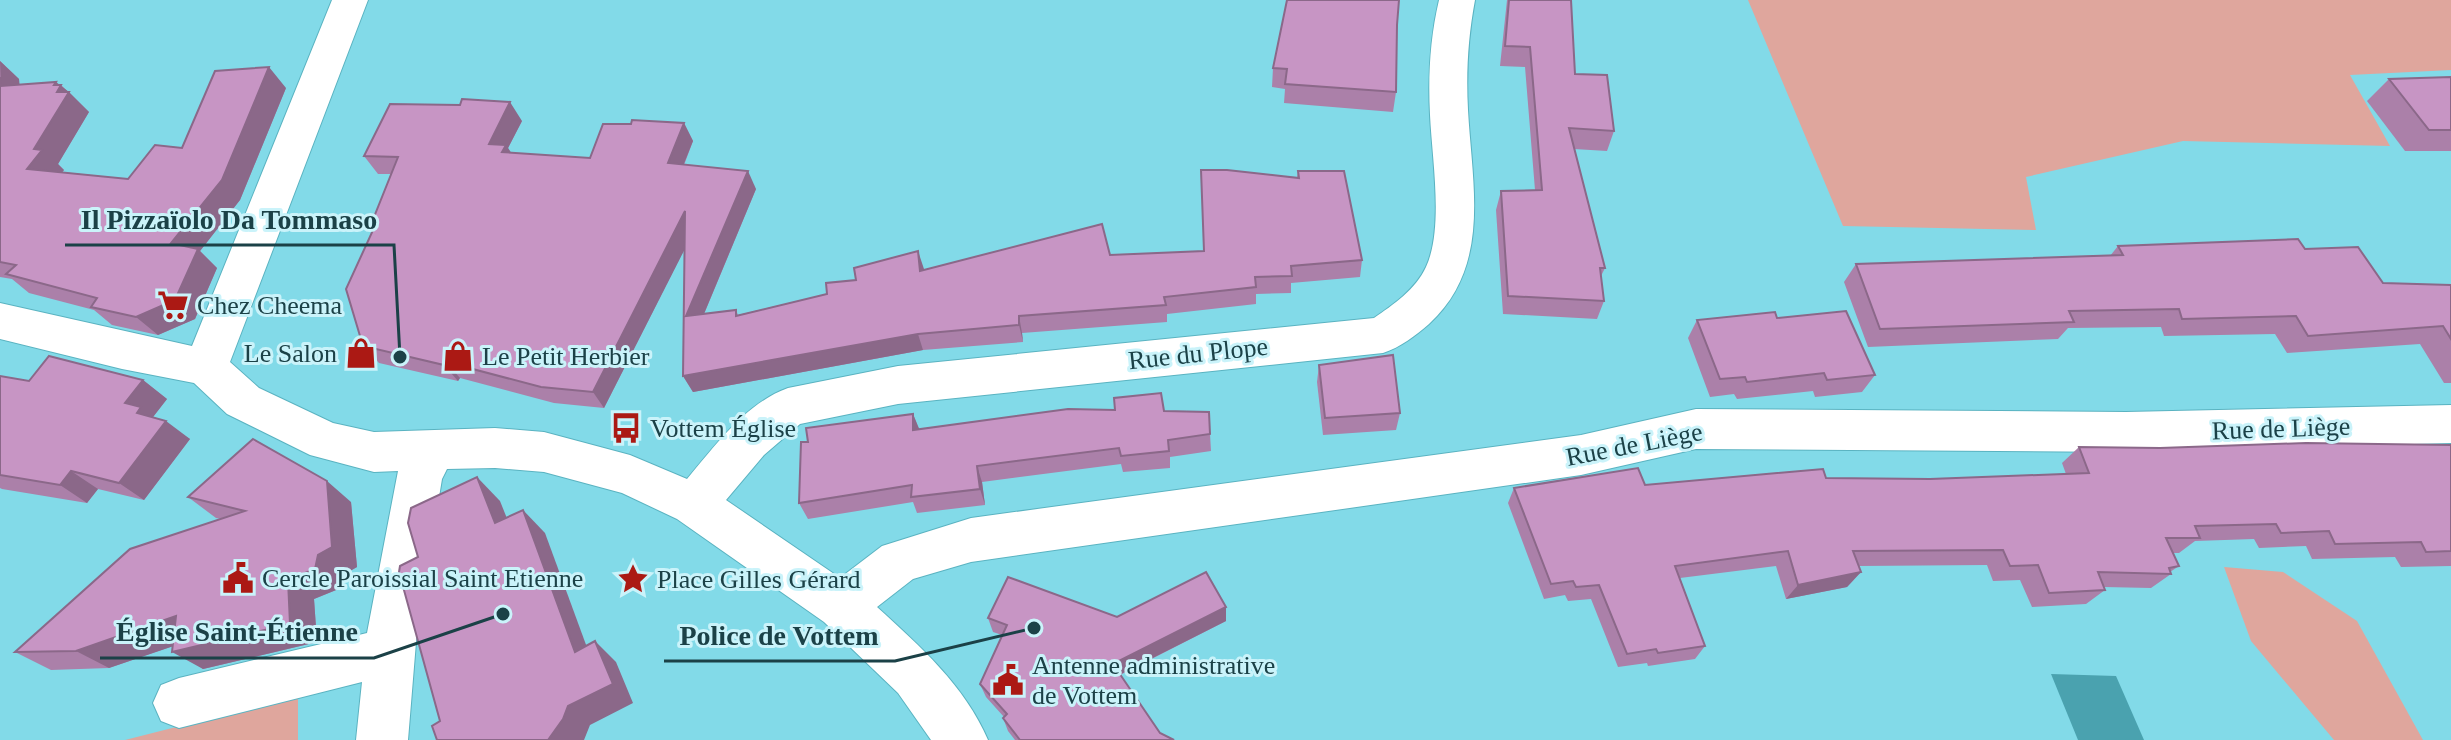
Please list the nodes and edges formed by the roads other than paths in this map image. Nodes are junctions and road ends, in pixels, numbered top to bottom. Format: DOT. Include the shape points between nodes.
graph roads {
  1 [pos="350,0"];
  2 [pos="1457,0"];
  3 [pos="0,321"];
  4 [pos="206,367"];
  5 [pos="2451,424"];
  6 [pos="433,451"];
  7 [pos="694,504"];
  8 [pos="841,606"];
  9 [pos="391,651"];
  10 [pos="179,703"];
  11 [pos="382,740"];
  12 [pos="962,740"];
  1 -- 4 [label="street"];
  2 -- 7 [label="street, Rue du Plope" via="1451,23 1449,97 1455,242 1446,271 1427,298 1383,335 898,385 788,407 748,441"];
  3 -- 4 [label="street"];
  4 -- 6 [label="street" via="243,401 326,441 374,452"];
  5 -- 8 [label="street, Rue de Liège" via="2126,432 1696,429 1581,455 971,540 899,562"];
  6 -- 7 [label="street" via="544,452 630,475"];
  6 -- 9 [label="street" via="419,476"];
  7 -- 8 [label="street"];
  8 -- 12 [label="street" via="916,676"];
  9 -- 10 [label="street"];
  9 -- 11 [label="street"];
}
